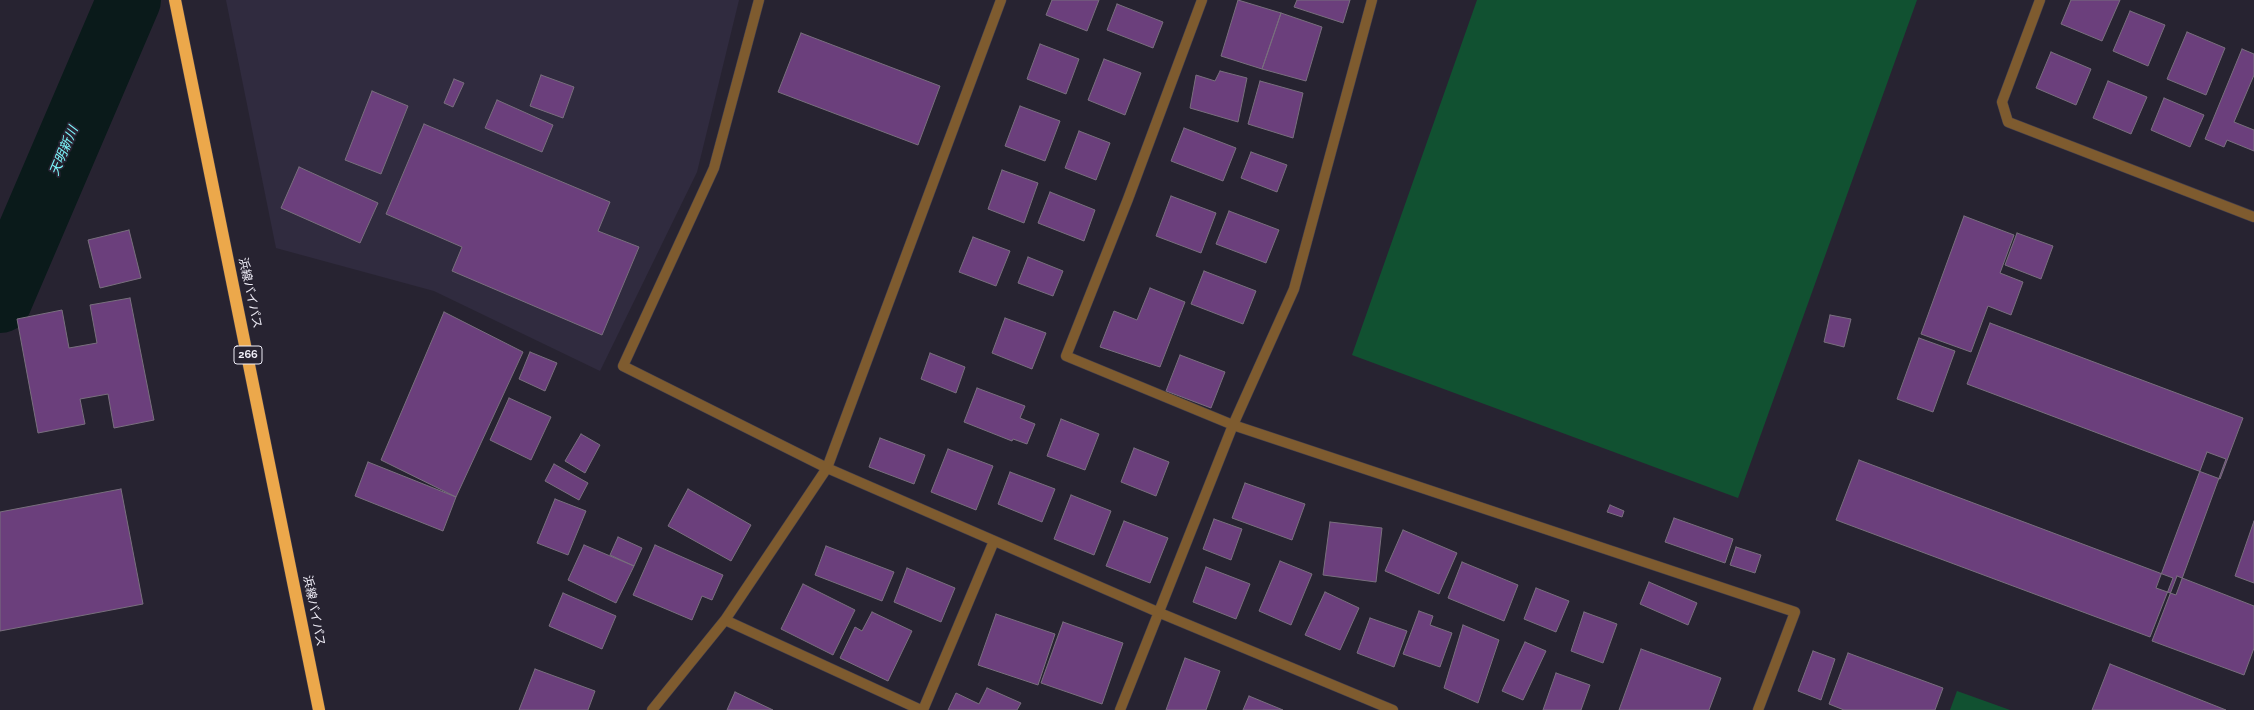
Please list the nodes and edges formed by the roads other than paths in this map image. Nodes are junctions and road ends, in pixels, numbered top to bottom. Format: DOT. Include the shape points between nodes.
graph roads {
  1 [pos="175,0"];
  2 [pos="759,0"];
  3 [pos="1001,0"];
  4 [pos="1202,0"];
  5 [pos="1372,0"];
  6 [pos="2040,0"];
  7 [pos="2254,217"];
  8 [pos="1233,425"];
  9 [pos="827,468"];
  10 [pos="994,541"];
  11 [pos="1160,613"];
  12 [pos="725,620"];
  13 [pos="319,710"];
  14 [pos="652,710"];
  15 [pos="922,710"];
  16 [pos="1120,710"];
  17 [pos="1393,710"];
  18 [pos="1758,710"];
  1 -- 13 [label="highway, 浜線バイパス / 266"];
  2 -- 9 [label="street" via="714,168 623,366"];
  3 -- 9 [label="street"];
  4 -- 8 [label="street" via="1066,356"];
  5 -- 8 [label="street" via="1294,289"];
  6 -- 7 [label="street" via="2002,102 2008,122"];
  8 -- 11 [label="street"];
  8 -- 18 [label="street" via="1795,612"];
  9 -- 10 [label="street"];
  9 -- 12 [label="street"];
  10 -- 11 [label="street"];
  10 -- 15 [label="street"];
  11 -- 16 [label="street"];
  11 -- 17 [label="street"];
  12 -- 14 [label="street"];
  12 -- 15 [label="street"];
}
